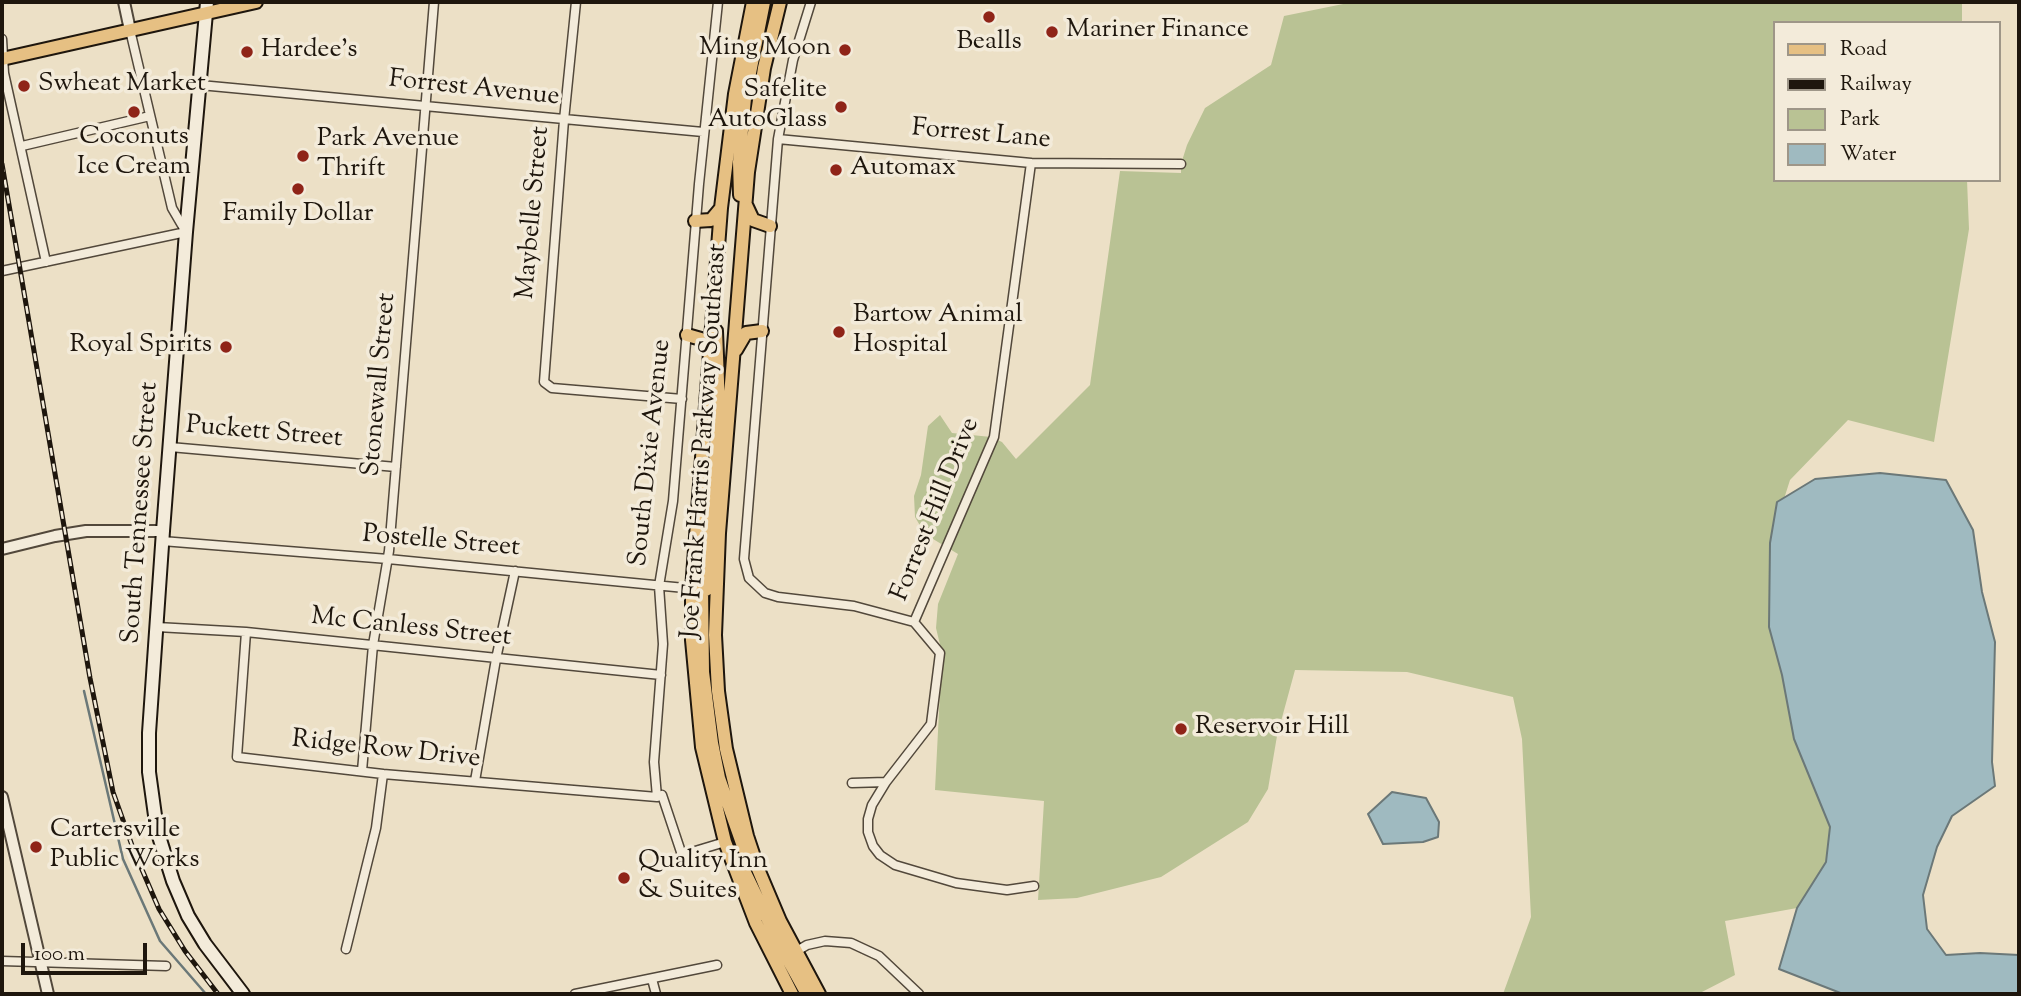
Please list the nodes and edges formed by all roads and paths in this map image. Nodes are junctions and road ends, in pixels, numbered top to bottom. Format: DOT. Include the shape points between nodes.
graph roads {
  1 [pos="124,2"];
  2 [pos="256,2"];
  3 [pos="434,2"];
  4 [pos="576,2"];
  5 [pos="718,2"];
  6 [pos="753,2"];
  7 [pos="764,2"];
  8 [pos="780,2"];
  9 [pos="811,2"];
  10 [pos="207,7"];
  11 [pos="130,30"];
  12 [pos="2,39"];
  13 [pos="3,58"];
  14 [pos="200,85"];
  15 [pos="425,105"];
  16 [pos="150,116"];
  17 [pos="564,120"];
  18 [pos="703,132"];
  19 [pos="778,139"];
  20 [pos="22,146"];
  21 [pos="1031,163"];
  22 [pos="1181,164"];
  23 [pos="745,205"];
  24 [pos="721,208"];
  25 [pos="695,221"];
  26 [pos="743,223"];
  27 [pos="770,226"];
  28 [pos="186,232"];
  29 [pos="46,262"];
  30 [pos="2,271"];
  31 [pos="712,310"];
  32 [pos="762,331"];
  33 [pos="687,335"];
  34 [pos="709,352"];
  35 [pos="732,364"];
  36 [pos="682,399"];
  37 [pos="170,447"];
  38 [pos="396,467"];
  39 [pos="163,536"];
  40 [pos="2,549"];
  41 [pos="388,559"];
  42 [pos="515,571"];
  43 [pos="659,586"];
  44 [pos="704,589"];
  45 [pos="914,622"];
  46 [pos="157,627"];
  47 [pos="246,632"];
  48 [pos="373,645"];
  49 [pos="496,659"];
  50 [pos="661,675"];
  51 [pos="362,771"];
  52 [pos="383,774"];
  53 [pos="475,781"];
  54 [pos="886,782"];
  55 [pos="852,783"];
  56 [pos="2,797"];
  57 [pos="657,797"];
  58 [pos="720,826"];
  59 [pos="725,842"];
  60 [pos="1034,886"];
  61 [pos="346,949"];
  62 [pos="795,952"];
  63 [pos="2,961"];
  64 [pos="40,961"];
  65 [pos="717,965"];
  66 [pos="166,966"];
  67 [pos="652,979"];
  68 [pos="48,994"];
  69 [pos="243,994"];
  70 [pos="575,994"];
  71 [pos="656,994"];
  72 [pos="792,994"];
  73 [pos="807,994"];
  74 [pos="818,994"];
  75 [pos="919,994"];
  1 -- 11 [label="street"];
  2 -- 10 [label="main road"];
  3 -- 15 [label="street, Stonewall Street"];
  4 -- 17 [label="street, Maybelle Street"];
  5 -- 18 [label="street, South Dixie Avenue"];
  6 -- 24 [label="main road, Joe Frank Harris Parkway Southeast" via="735,93"];
  7 -- 26 [label="main road" via="750,63 741,144"];
  8 -- 23 [label="main road, Joe Frank Harris Parkway Southeast" via="759,99"];
  9 -- 19 [label="street" via="793,60"];
  10 -- 11 [label="main road"];
  10 -- 14 [label="main road, South Tennessee Street"];
  11 -- 13 [label="main road"];
  11 -- 16 [label="street"];
  12 -- 13 [label="street"];
  13 -- 20 [label="street"];
  14 -- 15 [label="street, Forrest Avenue"];
  14 -- 28 [label="main road, South Tennessee Street"];
  15 -- 17 [label="street, Forrest Avenue"];
  15 -- 38 [label="street, Stonewall Street"];
  16 -- 20 [label="street"];
  16 -- 28 [label="street" via="172,208"];
  17 -- 18 [label="street, Forrest Avenue"];
  17 -- 36 [label="street, Maybelle Street" via="545,385"];
  18 -- 25 [label="street, South Dixie Avenue"];
  19 -- 21 [label="street, Forrest Lane"];
  19 -- 27 [label="street"];
  20 -- 29 [label="street"];
  21 -- 22 [label="street, Forrest Lane"];
  21 -- 45 [label="street, Forrest Hill Drive" via="994,437"];
  23 -- 26 [label="main road, Joe Frank Harris Parkway Southeast"];
  23 -- 27 [label="main road" via="753,220"];
  24 -- 25 [label="main road" via="711,220"];
  24 -- 31 [label="main road, Joe Frank Harris Parkway Southeast"];
  25 -- 33 [label="street, South Dixie Avenue"];
  26 -- 35 [label="main road, Joe Frank Harris Parkway Southeast"];
  27 -- 32 [label="street"];
  28 -- 29 [label="street"];
  28 -- 37 [label="main road, South Tennessee Street"];
  29 -- 30 [label="street"];
  31 -- 34 [label="main road, Joe Frank Harris Parkway Southeast"];
  31 -- 44 [label="main road" via="719,406"];
  32 -- 35 [label="main road" via="743,336"];
  32 -- 45 [label="street" via="744,551 749,578 771,596 854,606"];
  33 -- 34 [label="main road" via="701,340"];
  33 -- 36 [label="street, South Dixie Avenue"];
  34 -- 44 [label="main road, Joe Frank Harris Parkway Southeast"];
  35 -- 44 [label="main road, Joe Frank Harris Parkway Southeast"];
  36 -- 43 [label="street, South Dixie Avenue" via="672,510"];
  37 -- 38 [label="street, Puckett Street"];
  37 -- 39 [label="main road, South Tennessee Street"];
  38 -- 41 [label="street, Stonewall Street"];
  39 -- 40 [label="street" via="86,531"];
  39 -- 41 [label="street, Postelle Street"];
  39 -- 46 [label="main road, South Tennessee Street"];
  41 -- 42 [label="street, Postelle Street"];
  41 -- 48 [label="street, Stonewall Street"];
  42 -- 43 [label="street, Postelle Street"];
  42 -- 49 [label="street"];
  43 -- 44 [label="street, Postelle Street"];
  43 -- 50 [label="street, South Dixie Avenue"];
  44 -- 58 [label="main road, Joe Frank Harris Parkway Southeast" via="694,681 702,747"];
  44 -- 62 [label="main road, Joe Frank Harris Parkway Southeast" via="721,722 736,793 758,869"];
  45 -- 54 [label="street" via="940,653 931,724"];
  46 -- 47 [label="street, Mc Canless Street"];
  46 -- 69 [label="main road, South Tennessee Street" via="149,754 157,830 188,916"];
  47 -- 48 [label="street, Mc Canless Street"];
  47 -- 51 [label="street, Ridge Row Drive" via="237,757"];
  48 -- 49 [label="street, Mc Canless Street"];
  48 -- 51 [label="street, Stonewall Street"];
  49 -- 50 [label="street, Mc Canless Street"];
  49 -- 53 [label="street"];
  50 -- 57 [label="street, South Dixie Avenue" via="654,762"];
  51 -- 52 [label="street, Ridge Row Drive"];
  52 -- 53 [label="street, Ridge Row Drive"];
  52 -- 61 [label="street" via="376,828"];
  53 -- 57 [label="street, Ridge Row Drive"];
  54 -- 55 [label="street"];
  54 -- 60 [label="street" via="872,805 868,832 880,855 894,865 956,883 1007,890"];
  56 -- 64 [label="street"];
  57 -- 59 [label="street, South Dixie Avenue" via="662,795 682,855"];
  58 -- 59 [label="main road, Joe Frank Harris Parkway Southeast"];
  58 -- 73 [label="main road"];
  59 -- 72 [label="main road, Joe Frank Harris Parkway Southeast" via="751,912"];
  62 -- 74 [label="main road, Joe Frank Harris Parkway Southeast"];
  62 -- 75 [label="street" via="816,942 851,943 879,956"];
  63 -- 64 [label="street"];
  64 -- 66 [label="street"];
  64 -- 68 [label="street"];
  65 -- 67 [label="street"];
  67 -- 70 [label="street"];
  67 -- 71 [label="street"];
}
